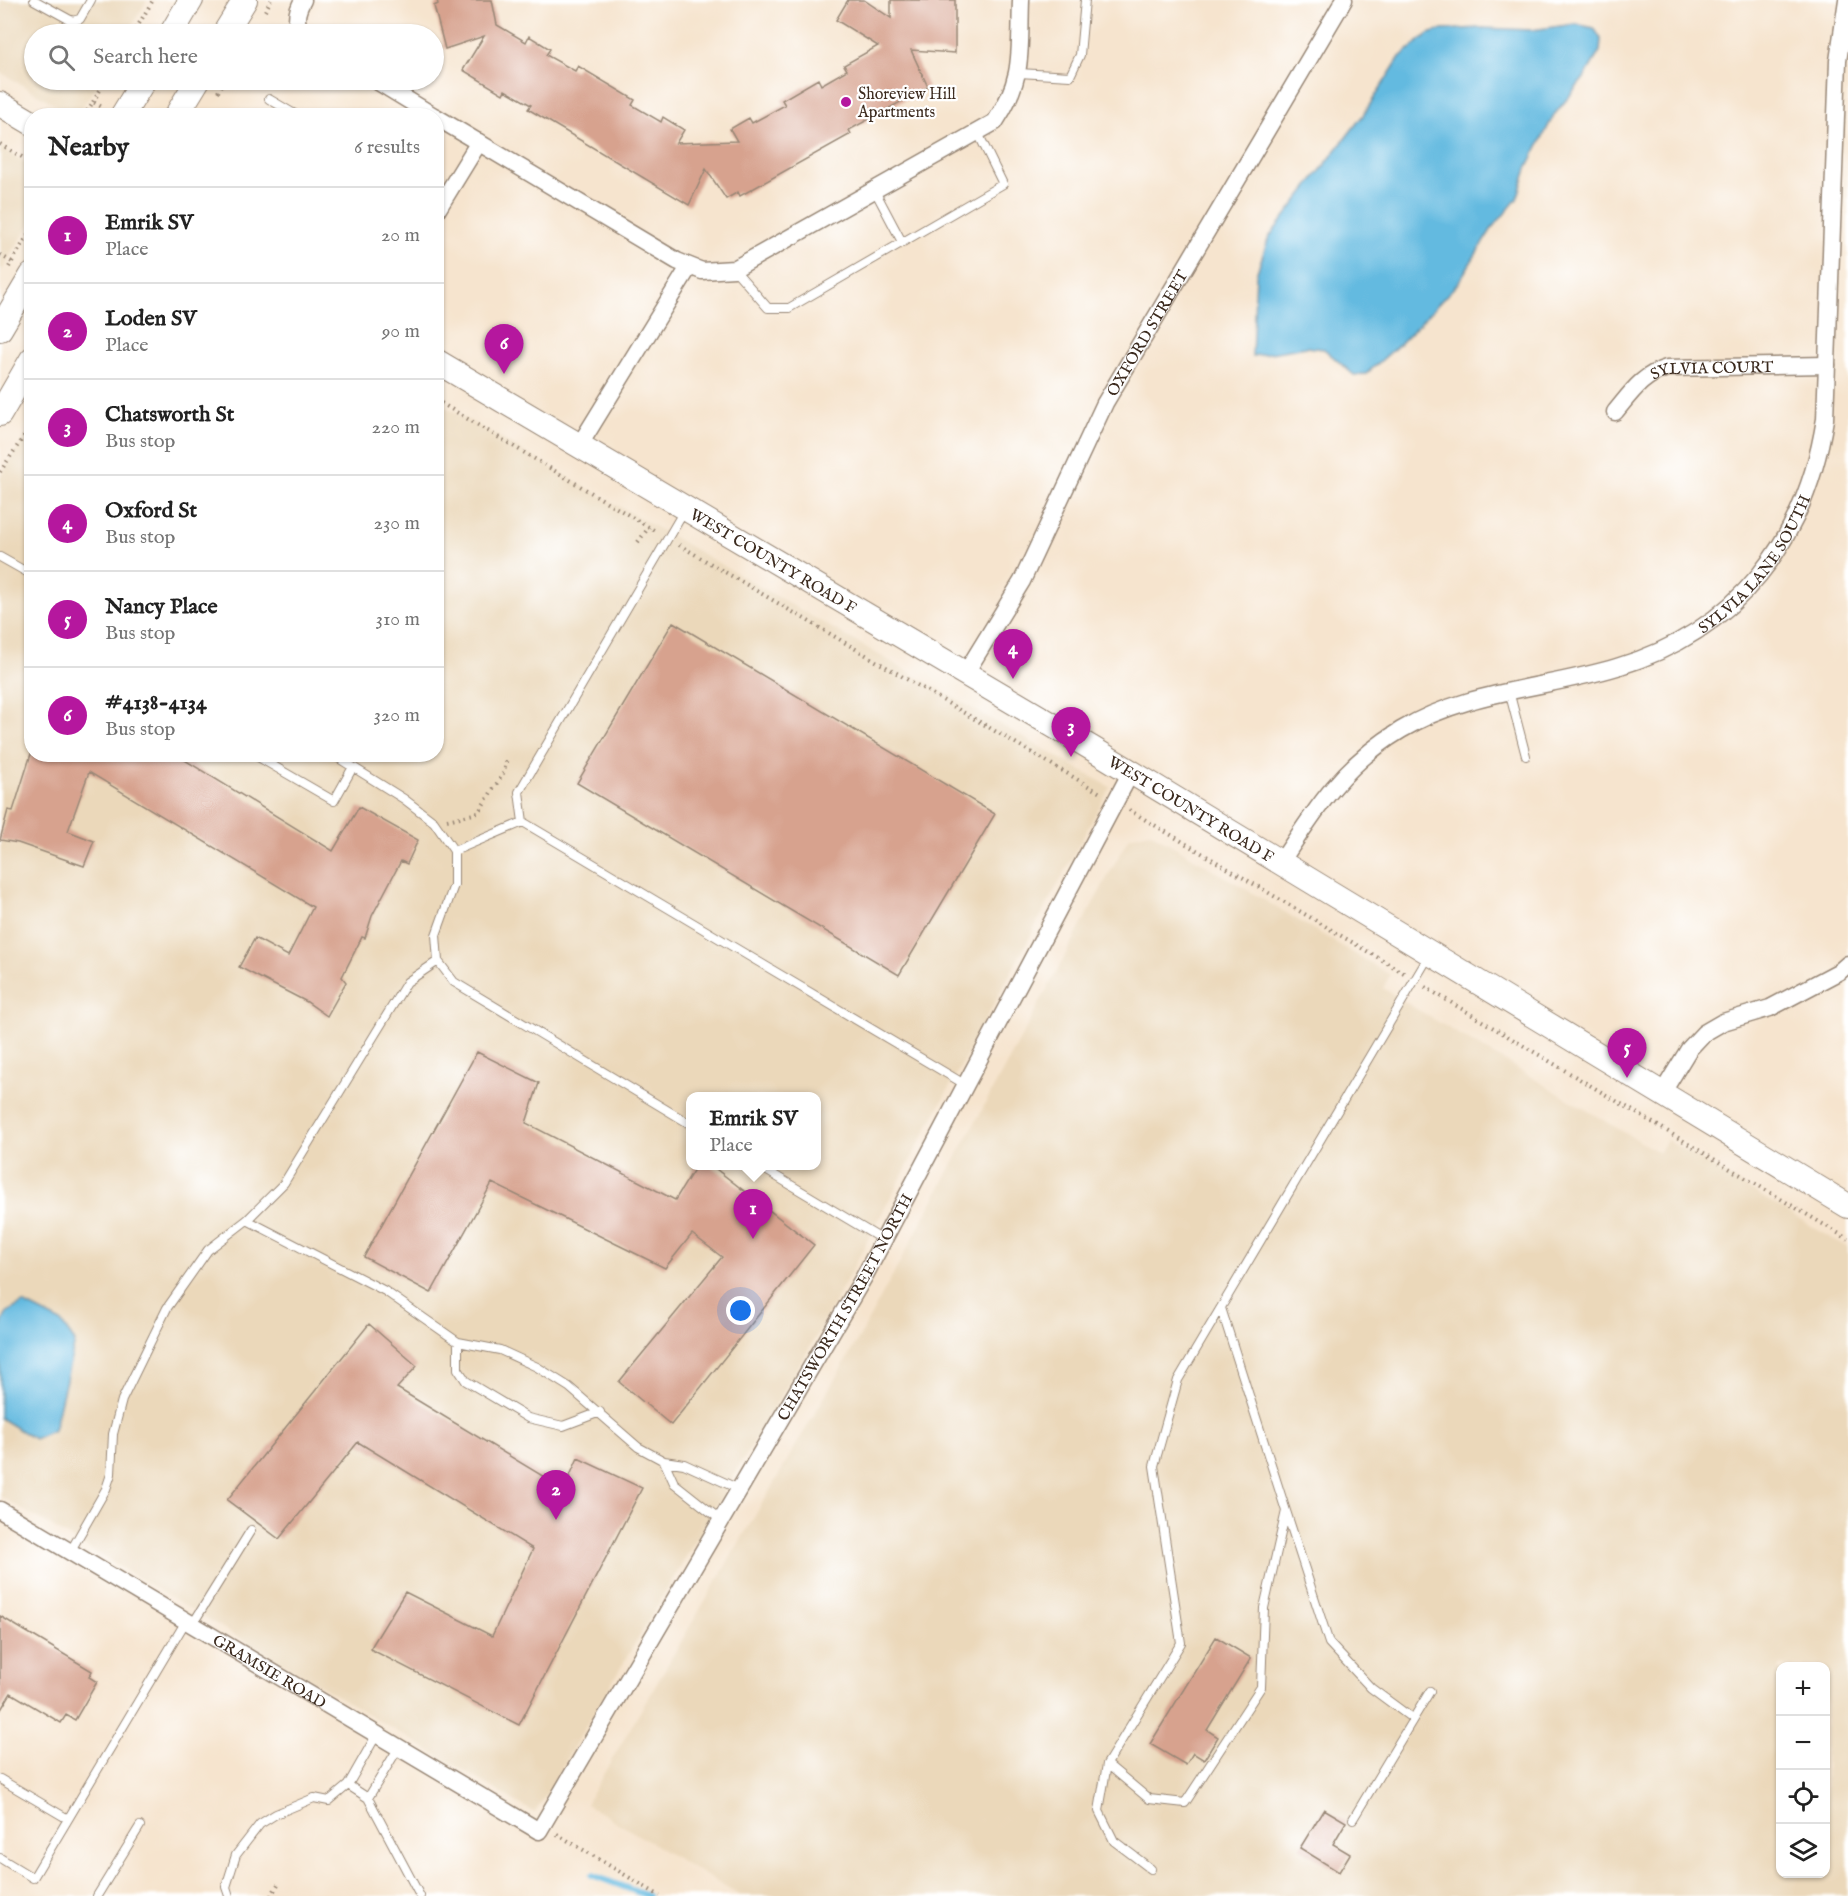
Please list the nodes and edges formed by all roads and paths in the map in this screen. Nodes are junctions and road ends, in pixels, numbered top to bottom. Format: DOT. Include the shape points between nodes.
graph roads {
  1 [pos="34,0"];
  2 [pos="91,0"];
  3 [pos="153,0"];
  4 [pos="191,0"];
  5 [pos="244,0"];
  6 [pos="303,0"];
  7 [pos="1020,0"];
  8 [pos="1085,0"];
  9 [pos="1344,0"];
  10 [pos="1847,0"];
  11 [pos="139,24"];
  12 [pos="177,24"];
  13 [pos="230,24"];
  14 [pos="297,24"];
  15 [pos="1019,73"];
  16 [pos="100,90"];
  17 [pos="138,90"];
  18 [pos="192,90"];
  19 [pos="392,90"];
  20 [pos="269,99"];
  21 [pos="93,102"];
  22 [pos="0,104"];
  23 [pos="127,108"];
  24 [pos="182,108"];
  25 [pos="284,108"];
  26 [pos="422,108"];
  27 [pos="24,118"];
  28 [pos="444,121"];
  29 [pos="978,133"];
  30 [pos="479,142"];
  31 [pos="0,144"];
  32 [pos="24,158"];
  33 [pos="875,191"];
  34 [pos="444,196"];
  35 [pos="902,243"];
  36 [pos="0,255"];
  37 [pos="689,267"];
  38 [pos="22,269"];
  39 [pos="734,269"];
  40 [pos="6,273"];
  41 [pos="0,329"];
  42 [pos="1827,365"];
  43 [pos="444,366"];
  44 [pos="24,373"];
  45 [pos="444,405"];
  46 [pos="1615,412"];
  47 [pos="0,414"];
  48 [pos="24,436"];
  49 [pos="579,446"];
  50 [pos="0,472"];
  51 [pos="685,508"];
  52 [pos="649,527"];
  53 [pos="667,538"];
  54 [pos="638,542"];
  55 [pos="0,557"];
  56 [pos="24,570"];
  57 [pos="965,674"];
  58 [pos="1509,690"];
  59 [pos="1526,756"];
  60 [pos="507,758"];
  61 [pos="267,762"];
  62 [pos="344,762"];
  63 [pos="352,767"];
  64 [pos="1131,772"];
  65 [pos="1114,801"];
  66 [pos="524,822"];
  67 [pos="437,827"];
  68 [pos="454,851"];
  69 [pos="1281,862"];
  70 [pos="1430,953"];
  71 [pos="438,961"];
  72 [pos="1845,972"];
  73 [pos="1414,980"];
  74 [pos="966,1085"];
  75 [pos="1661,1095"];
  76 [pos="686,1123"];
  77 [pos="766,1170"];
  78 [pos="1848,1206"];
  79 [pos="247,1220"];
  80 [pos="1848,1239"];
  81 [pos="884,1240"];
  82 [pos="1221,1308"];
  83 [pos="458,1342"];
  84 [pos="600,1412"];
  85 [pos="664,1461"];
  86 [pos="741,1490"];
  87 [pos="0,1510"];
  88 [pos="1286,1511"];
  89 [pos="722,1521"];
  90 [pos="251,1530"];
  91 [pos="70,1552"];
  92 [pos="189,1623"];
  93 [pos="1430,1691"];
  94 [pos="1413,1719"];
  95 [pos="377,1734"];
  96 [pos="399,1747"];
  97 [pos="1107,1764"];
  98 [pos="0,1779"];
  99 [pos="348,1785"];
  100 [pos="368,1798"];
  101 [pos="68,1819"];
  102 [pos="1353,1819"];
  103 [pos="140,1826"];
  104 [pos="541,1828"];
  105 [pos="0,1858"];
  106 [pos="1151,1869"];
  107 [pos="280,1881"];
  108 [pos="97,1896"];
  109 [pos="229,1896"];
  110 [pos="271,1896"];
  111 [pos="420,1896"];
  112 [pos="660,1896"];
  1 -- 2 [label="lane" via="72,21 80,19"];
  3 -- 11 [label="path"];
  4 -- 12 [label="street"];
  5 -- 13 [label="street"];
  6 -- 14 [label="street" via="296,14"];
  7 -- 15 [label="street"];
  8 -- 15 [label="lane" via="1080,55 1070,76"];
  9 -- 57 [label="street, OXFORD STREET" via="1106,403 1022,581"];
  10 -- 42 [label="street, SYLVIA LANE SOUTH" via="1838,61"];
  15 -- 29 [label="street" via="1010,99 995,122"];
  16 -- 21 [label="path"];
  17 -- 23 [label="street"];
  18 -- 24 [label="street"];
  19 -- 26 [label="street"];
  20 -- 25 [label="lane"];
  22 -- 27 [label="street"];
  28 -- 30 [label="street"];
  29 -- 33 [label="street"];
  29 -- 35 [label="lane" via="1003,184"];
  30 -- 34 [label="street"];
  30 -- 37 [label="street"];
  31 -- 32 [label="path"];
  33 -- 35 [label="lane"];
  33 -- 39 [label="street"];
  35 -- 39 [label="lane" via="789,308 768,308"];
  36 -- 38 [label="path"];
  37 -- 39 [label="street" via="702,271"];
  37 -- 49 [label="street"];
  38 -- 40 [label="path"];
  38 -- 41 [label="street"];
  42 -- 46 [label="street, SYLVIA COURT" via="1667,368 1641,380"];
  42 -- 58 [label="street, SYLVIA LANE SOUTH" via="1825,418 1809,488 1774,557 1748,590 1710,622 1653,654 1617,667"];
  43 -- 49 [label="street, WEST COUNTY ROAD F"];
  44 -- 47 [label="street"];
  45 -- 52 [label="path"];
  48 -- 50 [label="path"];
  49 -- 51 [label="street, WEST COUNTY ROAD F"];
  51 -- 53 [label="lane"];
  51 -- 57 [label="street, WEST COUNTY ROAD F"];
  52 -- 53 [label="path"];
  52 -- 54 [label="path"];
  53 -- 65 [label="path"];
  53 -- 66 [label="lane" via="519,792"];
  55 -- 56 [label="lane"];
  57 -- 64 [label="street, WEST COUNTY ROAD F"];
  58 -- 59 [label="lane"];
  58 -- 69 [label="street, SYLVIA LANE SOUTH" via="1432,714 1369,752 1321,800"];
  60 -- 67 [label="path" via="504,772 478,813 450,818"];
  61 -- 63 [label="lane" via="334,801"];
  62 -- 63 [label="lane"];
  63 -- 67 [label="lane" via="404,799"];
  64 -- 65 [label="street, CHATSWORTH STREET NORTH"];
  64 -- 69 [label="street, WEST COUNTY ROAD F"];
  65 -- 73 [label="path"];
  65 -- 74 [label="street, CHATSWORTH STREET NORTH"];
  66 -- 68 [label="lane"];
  66 -- 74 [label="lane"];
  67 -- 68 [label="lane"];
  68 -- 71 [label="lane" via="454,885 436,935"];
  69 -- 70 [label="street, WEST COUNTY ROAD F"];
  70 -- 73 [label="lane"];
  70 -- 75 [label="street, WEST COUNTY ROAD F"];
  71 -- 76 [label="lane" via="454,982"];
  71 -- 79 [label="lane" via="407,982 284,1183"];
  72 -- 75 [label="street" via="1770,1008 1723,1022 1704,1033 1689,1049"];
  73 -- 80 [label="path"];
  73 -- 82 [label="lane"];
  74 -- 81 [label="street, CHATSWORTH STREET NORTH"];
  75 -- 78 [label="street, WEST COUNTY ROAD F"];
  77 -- 81 [label="lane"];
  79 -- 83 [label="lane" via="385,1291"];
  79 -- 91 [label="lane" via="208,1250 167,1308 122,1400 106,1489"];
  81 -- 86 [label="street, CHATSWORTH STREET NORTH"];
  82 -- 88 [label="lane"];
  82 -- 97 [label="lane" via="1178,1380 1154,1466 1181,1643"];
  83 -- 84 [label="lane" via="500,1350 537,1367"];
  83 -- 84 [label="lane" via="458,1369 466,1381 528,1418 563,1426"];
  84 -- 85 [label="lane" via="621,1434"];
  85 -- 86 [label="lane" via="684,1464"];
  85 -- 89 [label="lane" via="674,1483"];
  86 -- 89 [label="street, CHATSWORTH STREET NORTH"];
  87 -- 91 [label="street, GRAMSIE ROAD"];
  88 -- 94 [label="lane" via="1329,1643 1371,1688"];
  88 -- 97 [label="lane" via="1264,1608 1261,1687 1185,1803 1149,1799"];
  89 -- 104 [label="street, CHATSWORTH STREET NORTH"];
  90 -- 92 [label="lane"];
  91 -- 92 [label="street, GRAMSIE ROAD"];
  92 -- 95 [label="street, GRAMSIE ROAD"];
  92 -- 101 [label="lane"];
  93 -- 94 [label="lane"];
  94 -- 102 [label="lane"];
  95 -- 96 [label="street, GRAMSIE ROAD"];
  95 -- 99 [label="lane"];
  96 -- 100 [label="lane"];
  96 -- 104 [label="street, GRAMSIE ROAD"];
  97 -- 106 [label="lane" via="1099,1811 1114,1841"];
  98 -- 101 [label="lane"];
  99 -- 100 [label="lane"];
  99 -- 109 [label="lane" via="329,1801 314,1798 260,1824 236,1855 226,1887"];
  100 -- 111 [label="lane"];
  101 -- 105 [label="lane" via="33,1878"];
  103 -- 108 [label="lane"];
  104 -- 112 [label="path"];
  107 -- 110 [label="path"];
}
